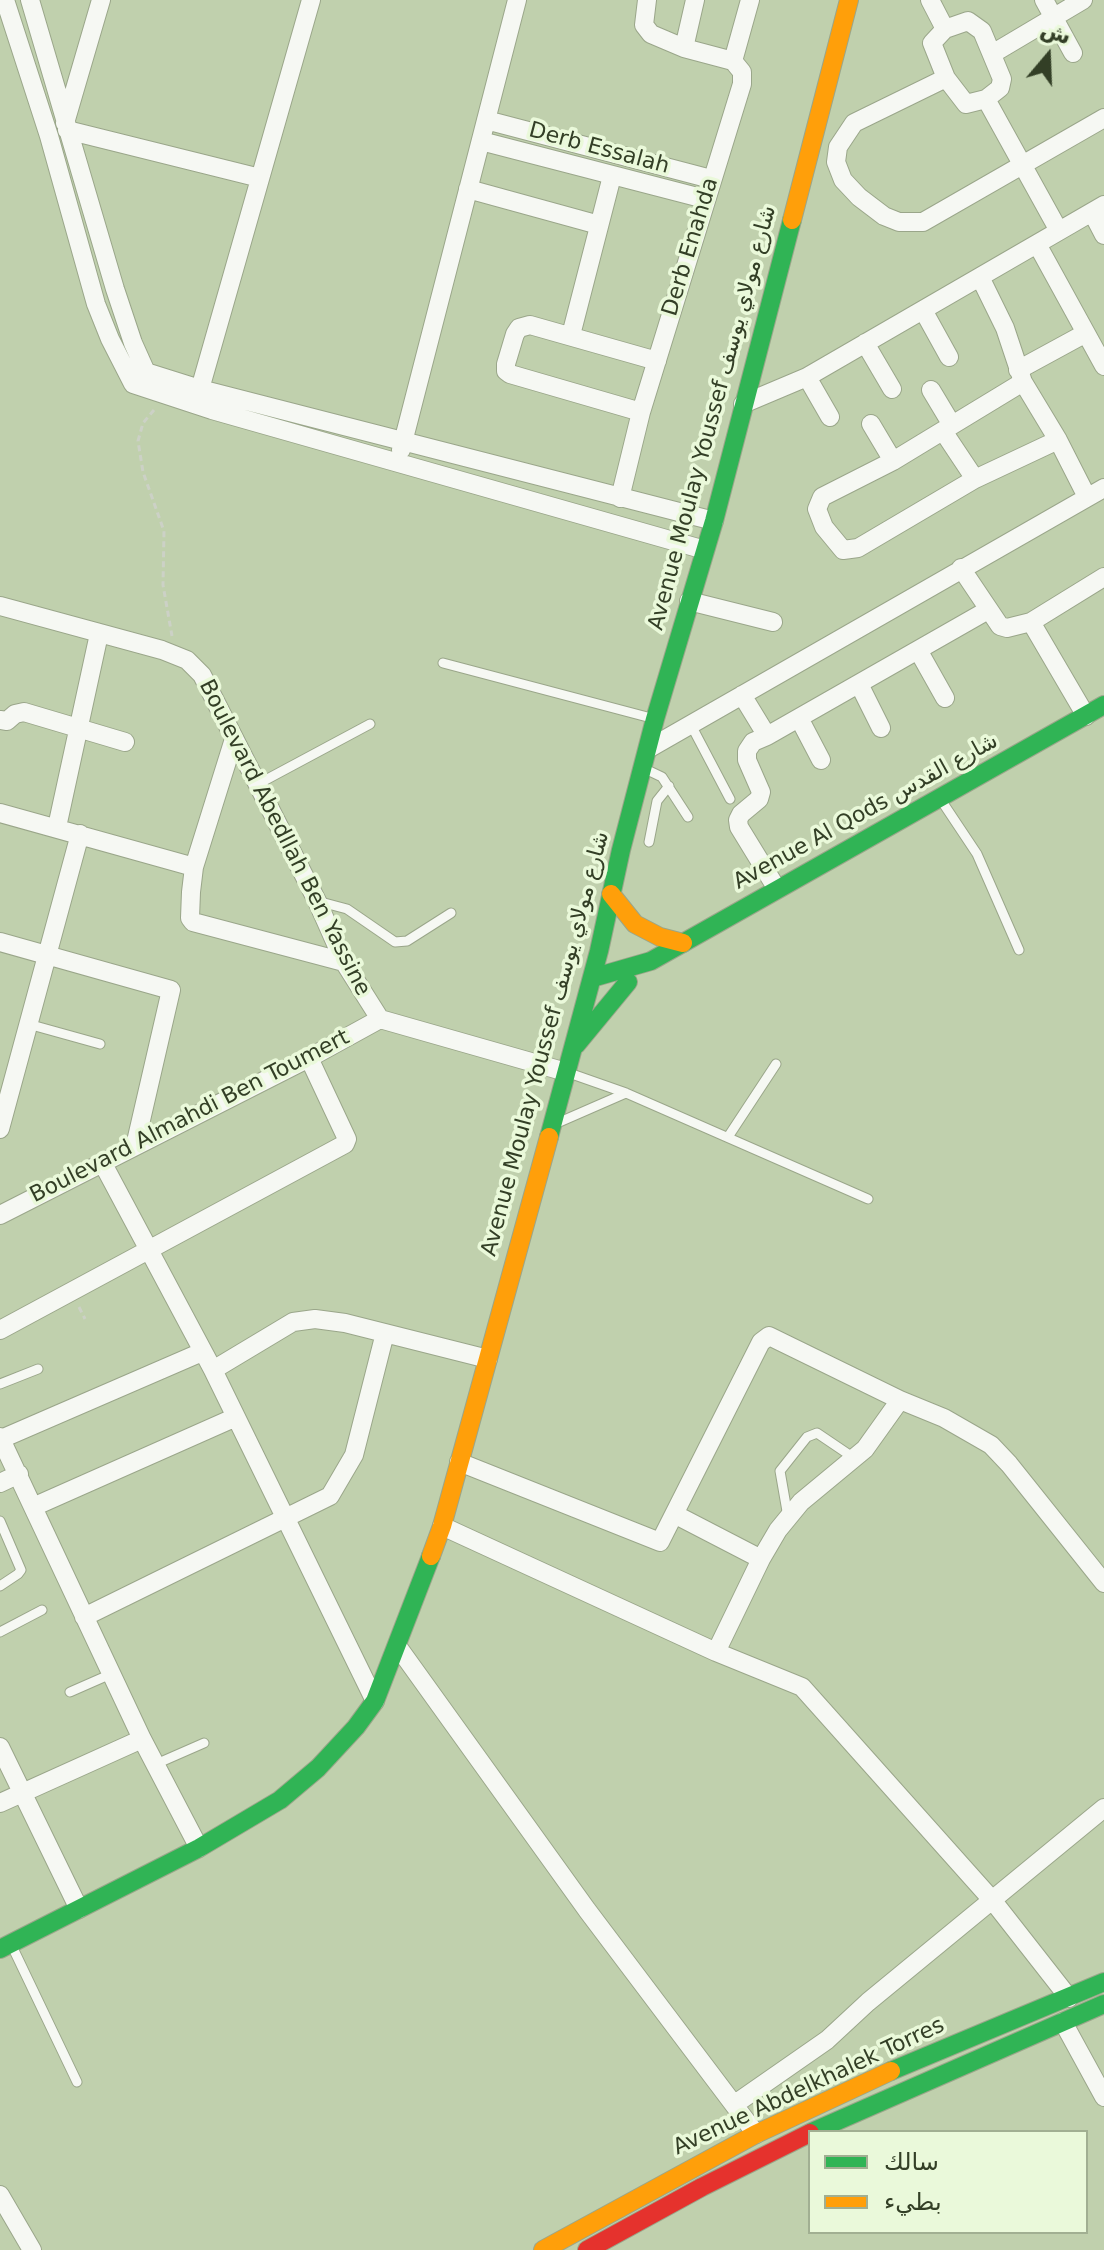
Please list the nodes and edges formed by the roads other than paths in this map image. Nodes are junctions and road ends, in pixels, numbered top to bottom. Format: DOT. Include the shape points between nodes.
graph roads {
  1 [pos="5,0"];
  2 [pos="30,0"];
  3 [pos="101,0"];
  4 [pos="311,0"];
  5 [pos="516,0"];
  6 [pos="647,0"];
  7 [pos="695,0"];
  8 [pos="750,0"];
  9 [pos="849,0"];
  10 [pos="930,0"];
  11 [pos="1044,0"];
  12 [pos="1083,0"];
  13 [pos="1054,17"];
  14 [pos="945,29"];
  15 [pos="684,48"];
  16 [pos="1073,53"];
  17 [pos="992,54"];
  18 [pos="733,61"];
  19 [pos="946,78"];
  20 [pos="986,99"];
  21 [pos="1104,118"];
  22 [pos="486,120"];
  23 [pos="66,126"];
  24 [pos="481,141"];
  25 [pos="1023,166"];
  26 [pos="612,176"];
  27 [pos="260,178"];
  28 [pos="711,179"];
  29 [pos="468,189"];
  30 [pos="705,199"];
  31 [pos="1098,208"];
  32 [pos="599,225"];
  33 [pos="1059,231"];
  34 [pos="1104,235"];
  35 [pos="1037,244"];
  36 [pos="980,277"];
  37 [pos="923,310"];
  38 [pos="571,335"];
  39 [pos="1095,341"];
  40 [pos="865,343"];
  41 [pos="949,357"];
  42 [pos="657,361"];
  43 [pos="1104,366"];
  44 [pos="1020,376"];
  45 [pos="807,377"];
  46 [pos="140,378"];
  47 [pos="200,389"];
  48 [pos="892,389"];
  49 [pos="931,390"];
  50 [pos="743,404"];
  51 [pos="641,412"];
  52 [pos="830,417"];
  53 [pos="871,424"];
  54 [pos="948,428"];
  55 [pos="1058,440"];
  56 [pos="403,442"];
  57 [pos="893,461"];
  58 [pos="398,462"];
  59 [pos="975,479"];
  60 [pos="1104,488"];
  61 [pos="1087,497"];
  62 [pos="620,498"];
  63 [pos="714,521"];
  64 [pos="705,550"];
  65 [pos="961,568"];
  66 [pos="1104,577"];
  67 [pos="689,601"];
  68 [pos="0,606"];
  69 [pos="988,610"];
  70 [pos="773,622"];
  71 [pos="1031,622"];
  72 [pos="99,634"];
  73 [pos="918,650"];
  74 [pos="443,663"];
  75 [pos="859,684"];
  76 [pos="742,695"];
  77 [pos="945,698"];
  78 [pos="1104,705"];
  79 [pos="1086,716"];
  80 [pos="799,718"];
  81 [pos="655,719"];
  82 [pos="0,720"];
  83 [pos="370,724"];
  84 [pos="691,725"];
  85 [pos="79,728"];
  86 [pos="881,728"];
  87 [pos="767,736"];
  88 [pos="234,739"];
  89 [pos="125,742"];
  90 [pos="648,749"];
  91 [pos="821,760"];
  92 [pos="643,768"];
  93 [pos="258,784"];
  94 [pos="669,786"];
  95 [pos="939,797"];
  96 [pos="730,799"];
  97 [pos="0,813"];
  98 [pos="688,817"];
  99 [pos="57,827"];
  100 [pos="80,834"];
  101 [pos="649,842"];
  102 [pos="194,867"];
  103 [pos="777,889"];
  104 [pos="611,894"];
  105 [pos="317,901"];
  106 [pos="451,913"];
  107 [pos="0,942"];
  108 [pos="683,943"];
  109 [pos="1019,950"];
  110 [pos="47,954"];
  111 [pos="651,961"];
  112 [pos="344,962"];
  113 [pos="592,978"];
  114 [pos="628,982"];
  115 [pos="585,1006"];
  116 [pos="380,1019"];
  117 [pos="28,1024"];
  118 [pos="100,1044"];
  119 [pos="572,1050"];
  120 [pos="309,1058"];
  121 [pos="776,1064"];
  122 [pos="8,1072"];
  123 [pos="566,1072"];
  124 [pos="626,1093"];
  125 [pos="552,1125"];
  126 [pos="0,1129"];
  127 [pos="728,1137"];
  128 [pos="135,1146"];
  129 [pos="102,1162"];
  130 [pos="868,1199"];
  131 [pos="0,1215"];
  132 [pos="150,1248"];
  133 [pos="0,1330"];
  134 [pos="385,1333"];
  135 [pos="202,1352"];
  136 [pos="488,1359"];
  137 [pos="38,1369"];
  138 [pos="213,1370"];
  139 [pos="0,1384"];
  140 [pos="900,1400"];
  141 [pos="236,1417"];
  142 [pos="0,1438"];
  143 [pos="854,1458"];
  144 [pos="459,1462"];
  145 [pos="19,1474"];
  146 [pos="0,1483"];
  147 [pos="33,1507"];
  148 [pos="676,1515"];
  149 [pos="788,1517"];
  150 [pos="285,1518"];
  151 [pos="0,1521"];
  152 [pos="442,1526"];
  153 [pos="10,1540"];
  154 [pos="0,1545"];
  155 [pos="761,1559"];
  156 [pos="1104,1583"];
  157 [pos="0,1586"];
  158 [pos="42,1610"];
  159 [pos="84,1617"];
  160 [pos="0,1632"];
  161 [pos="398,1647"];
  162 [pos="716,1652"];
  163 [pos="111,1674"];
  164 [pos="70,1692"];
  165 [pos="375,1701"];
  166 [pos="142,1739"];
  167 [pos="204,1743"];
  168 [pos="0,1747"];
  169 [pos="156,1764"];
  170 [pos="22,1792"];
  171 [pos="0,1803"];
  172 [pos="1104,1808"];
  173 [pos="199,1848"];
  174 [pos="993,1901"];
  175 [pos="79,1909"];
  176 [pos="6,1947"];
  177 [pos="1104,1982"];
  178 [pos="1069,1998"];
  179 [pos="1104,2004"];
  180 [pos="1063,2022"];
  181 [pos="77,2082"];
  182 [pos="1104,2097"];
  183 [pos="735,2104"];
  184 [pos="815,2130"];
  185 [pos="756,2134"];
  186 [pos="808,2134"];
  187 [pos="1,2201"];
  188 [pos="32,2250"];
  189 [pos="543,2250"];
  190 [pos="587,2250"];
  1 -- 46 [label="street" via="96,304"];
  2 -- 23 [label="street"];
  3 -- 23 [label="street"];
  4 -- 27 [label="street"];
  5 -- 22 [label="street"];
  6 -- 15 [label="street" via="646,29"];
  7 -- 15 [label="street"];
  8 -- 18 [label="street, Derb Enahda"];
  9 -- 50 [label="street, Avenue Moulay Youssef شارع مولاي يوسف"];
  10 -- 14 [label="street"];
  11 -- 13 [label="street"];
  12 -- 13 [label="street"];
  13 -- 16 [label="street"];
  13 -- 17 [label="street"];
  14 -- 17 [label="street" via="961,21 973,23"];
  14 -- 19 [label="street" via="932,43"];
  15 -- 18 [label="street"];
  17 -- 20 [label="street" via="1002,85"];
  18 -- 28 [label="street, Derb Enahda" via="742,72 742,84"];
  19 -- 20 [label="street" via="966,104"];
  19 -- 25 [label="street" via="850,127 835,154 843,180 884,216 911,224"];
  20 -- 25 [label="street"];
  21 -- 25 [label="street"];
  22 -- 24 [label="street"];
  22 -- 28 [label="street, Derb Essalah"];
  23 -- 27 [label="street"];
  23 -- 46 [label="street"];
  24 -- 26 [label="street, Derb Essalah"];
  24 -- 29 [label="street"];
  25 -- 33 [label="street"];
  26 -- 30 [label="street, Derb Essalah"];
  26 -- 32 [label="street"];
  27 -- 47 [label="street"];
  28 -- 30 [label="street, Derb Enahda"];
  29 -- 32 [label="street"];
  29 -- 56 [label="street"];
  30 -- 42 [label="street, Derb Enahda"];
  31 -- 33 [label="street"];
  31 -- 34 [label="street"];
  32 -- 38 [label="street"];
  33 -- 35 [label="street"];
  35 -- 36 [label="street"];
  35 -- 39 [label="street"];
  36 -- 37 [label="street"];
  36 -- 44 [label="street" via="1005,328"];
  37 -- 40 [label="street"];
  37 -- 41 [label="street"];
  38 -- 42 [label="street"];
  38 -- 51 [label="street" via="530,325 519,328 506,371"];
  39 -- 43 [label="street"];
  39 -- 44 [label="street"];
  40 -- 45 [label="street"];
  40 -- 48 [label="street"];
  42 -- 51 [label="street, Derb Enahda"];
  44 -- 54 [label="street"];
  44 -- 55 [label="street"];
  45 -- 50 [label="street"];
  45 -- 52 [label="street"];
  46 -- 47 [label="street"];
  46 -- 58 [label="street" via="170,398"];
  47 -- 56 [label="street"];
  49 -- 54 [label="street"];
  50 -- 63 [label="street, Avenue Moulay Youssef شارع مولاي يوسف"];
  51 -- 62 [label="street, Derb Enahda"];
  53 -- 57 [label="street"];
  54 -- 57 [label="street"];
  54 -- 59 [label="street"];
  55 -- 59 [label="street"];
  55 -- 61 [label="street"];
  56 -- 58 [label="street"];
  56 -- 62 [label="street"];
  57 -- 59 [label="street" via="819,500 824,527 843,550 868,544"];
  58 -- 64 [label="street"];
  60 -- 61 [label="street"];
  61 -- 65 [label="street"];
  62 -- 63 [label="street"];
  63 -- 64 [label="street, Avenue Moulay Youssef شارع مولاي يوسف"];
  64 -- 67 [label="street, Avenue Moulay Youssef شارع مولاي يوسف"];
  65 -- 69 [label="street"];
  65 -- 76 [label="street"];
  66 -- 71 [label="street"];
  67 -- 70 [label="street"];
  67 -- 81 [label="street, Avenue Moulay Youssef شارع مولاي يوسف"];
  68 -- 72 [label="street, Boulevard Abedllah Ben Yassine"];
  69 -- 71 [label="street" via="1003,628"];
  69 -- 73 [label="street"];
  71 -- 79 [label="street"];
  72 -- 85 [label="street"];
  72 -- 88 [label="street, Boulevard Abedllah Ben Yassine" via="187,660 202,675"];
  73 -- 75 [label="street"];
  73 -- 77 [label="street"];
  74 -- 81 [label="lane"];
  75 -- 80 [label="street"];
  75 -- 86 [label="street"];
  76 -- 84 [label="street"];
  76 -- 87 [label="street"];
  78 -- 79 [label="street, Avenue Al Qods شارع القدس"];
  79 -- 95 [label="street, Avenue Al Qods شارع القدس"];
  80 -- 87 [label="street"];
  80 -- 91 [label="street"];
  81 -- 90 [label="street, Avenue Moulay Youssef شارع مولاي يوسف"];
  82 -- 85 [label="street" via="24,712"];
  83 -- 93 [label="lane"];
  84 -- 90 [label="street"];
  84 -- 96 [label="lane"];
  85 -- 89 [label="street"];
  85 -- 99 [label="street"];
  87 -- 103 [label="street" via="747,751 761,792 738,820"];
  88 -- 93 [label="street, Boulevard Abedllah Ben Yassine"];
  88 -- 102 [label="street"];
  90 -- 92 [label="street, Avenue Moulay Youssef شارع مولاي يوسف"];
  92 -- 94 [label="lane"];
  92 -- 104 [label="street, Avenue Moulay Youssef شارع مولاي يوسف"];
  93 -- 105 [label="street, Boulevard Abedllah Ben Yassine"];
  94 -- 98 [label="lane"];
  94 -- 101 [label="lane" via="657,801"];
  95 -- 103 [label="street, Avenue Al Qods شارع القدس"];
  95 -- 109 [label="lane" via="977,854"];
  97 -- 99 [label="street"];
  99 -- 100 [label="street"];
  100 -- 102 [label="street"];
  100 -- 110 [label="street"];
  102 -- 112 [label="street" via="193,922"];
  103 -- 108 [label="street, Avenue Al Qods شارع القدس"];
  104 -- 108 [label="street" via="635,924"];
  104 -- 113 [label="street, Avenue Moulay Youssef شارع مولاي يوسف"];
  105 -- 106 [label="lane" via="347,909 395,942 407,941"];
  105 -- 112 [label="street, Boulevard Abedllah Ben Yassine"];
  107 -- 110 [label="street"];
  108 -- 111 [label="street, Avenue Al Qods شارع القدس"];
  110 -- 117 [label="street"];
  110 -- 128 [label="street" via="171,991"];
  111 -- 113 [label="street, Avenue Al Qods شارع القدس"];
  111 -- 114 [label="street, Avenue Al Qods شارع القدس"];
  112 -- 116 [label="street, Boulevard Abedllah Ben Yassine"];
  113 -- 115 [label="street, Avenue Moulay Youssef شارع مولاي يوسف"];
  114 -- 115 [label="street, Avenue Al Qods شارع القدس"];
  114 -- 119 [label="street"];
  115 -- 119 [label="street, Avenue Moulay Youssef شارع مولاي يوسف"];
  116 -- 120 [label="street, Boulevard Almahdi Ben Toumert"];
  116 -- 123 [label="street, Boulevard Abedllah Ben Yassine"];
  117 -- 118 [label="lane"];
  117 -- 122 [label="street"];
  119 -- 123 [label="street, Avenue Moulay Youssef شارع مولاي يوسف"];
  120 -- 128 [label="street, Boulevard Almahdi Ben Toumert"];
  120 -- 132 [label="street" via="346,1143"];
  121 -- 127 [label="lane"];
  122 -- 126 [label="street"];
  123 -- 124 [label="lane"];
  123 -- 125 [label="street, Avenue Moulay Youssef شارع مولاي يوسف"];
  124 -- 125 [label="lane"];
  124 -- 127 [label="lane"];
  125 -- 136 [label="street, Avenue Moulay Youssef شارع مولاي يوسف"];
  127 -- 130 [label="lane"];
  128 -- 129 [label="street, Boulevard Almahdi Ben Toumert"];
  129 -- 131 [label="street, Boulevard Almahdi Ben Toumert"];
  129 -- 132 [label="street"];
  132 -- 133 [label="street"];
  132 -- 135 [label="street"];
  134 -- 136 [label="street"];
  134 -- 138 [label="street" via="315,1319 293,1322"];
  134 -- 150 [label="street" via="354,1455 330,1496"];
  135 -- 138 [label="street"];
  135 -- 142 [label="street"];
  136 -- 144 [label="street, Avenue Moulay Youssef شارع مولاي يوسف"];
  137 -- 139 [label="lane"];
  138 -- 141 [label="street"];
  140 -- 143 [label="street"];
  140 -- 148 [label="street" via="772,1337 764,1338"];
  140 -- 156 [label="street" via="991,1445"];
  141 -- 147 [label="street"];
  141 -- 150 [label="street"];
  142 -- 145 [label="street"];
  143 -- 149 [label="street"];
  143 -- 149 [label="lane" via="817,1433 807,1437 780,1471"];
  144 -- 148 [label="street" via="656,1541 662,1540"];
  144 -- 152 [label="street, Avenue Moulay Youssef شارع مولاي يوسف"];
  145 -- 146 [label="street"];
  145 -- 147 [label="street"];
  147 -- 159 [label="street"];
  148 -- 155 [label="street"];
  149 -- 155 [label="street"];
  150 -- 159 [label="street"];
  150 -- 165 [label="street"];
  151 -- 153 [label="lane"];
  152 -- 161 [label="street, Avenue Moulay Youssef شارع مولاي يوسف"];
  152 -- 162 [label="street"];
  153 -- 154 [label="lane"];
  153 -- 157 [label="lane" via="21,1570"];
  155 -- 162 [label="street"];
  158 -- 160 [label="lane"];
  159 -- 163 [label="street"];
  161 -- 165 [label="street, Avenue Moulay Youssef شارع مولاي يوسف"];
  161 -- 183 [label="street"];
  162 -- 174 [label="street" via="802,1687"];
  163 -- 164 [label="lane"];
  163 -- 166 [label="street"];
  165 -- 173 [label="street, Avenue Moulay Youssef شارع مولاي يوسف" via="318,1768 280,1800"];
  166 -- 169 [label="street"];
  166 -- 170 [label="street"];
  167 -- 169 [label="lane"];
  168 -- 170 [label="street"];
  169 -- 173 [label="street"];
  170 -- 171 [label="street"];
  170 -- 175 [label="street"];
  172 -- 174 [label="street"];
  173 -- 175 [label="street, Avenue Moulay Youssef شارع مولاي يوسف"];
  174 -- 178 [label="street"];
  174 -- 183 [label="street" via="808,2055"];
  175 -- 176 [label="street, Avenue Moulay Youssef شارع مولاي يوسف"];
  176 -- 181 [label="lane"];
  177 -- 178 [label="street, Avenue Abdelkhalek Torres"];
  178 -- 185 [label="street, Avenue Abdelkhalek Torres"];
  179 -- 180 [label="street, Avenue Abdelkhalek Torres"];
  180 -- 182 [label="street"];
  180 -- 184 [label="street, Avenue Abdelkhalek Torres"];
  183 -- 185 [label="street"];
  185 -- 189 [label="street, Avenue Abdelkhalek Torres"];
  186 -- 190 [label="street, Avenue Abdelkhalek Torres"];
  187 -- 188 [label="street"];
}
